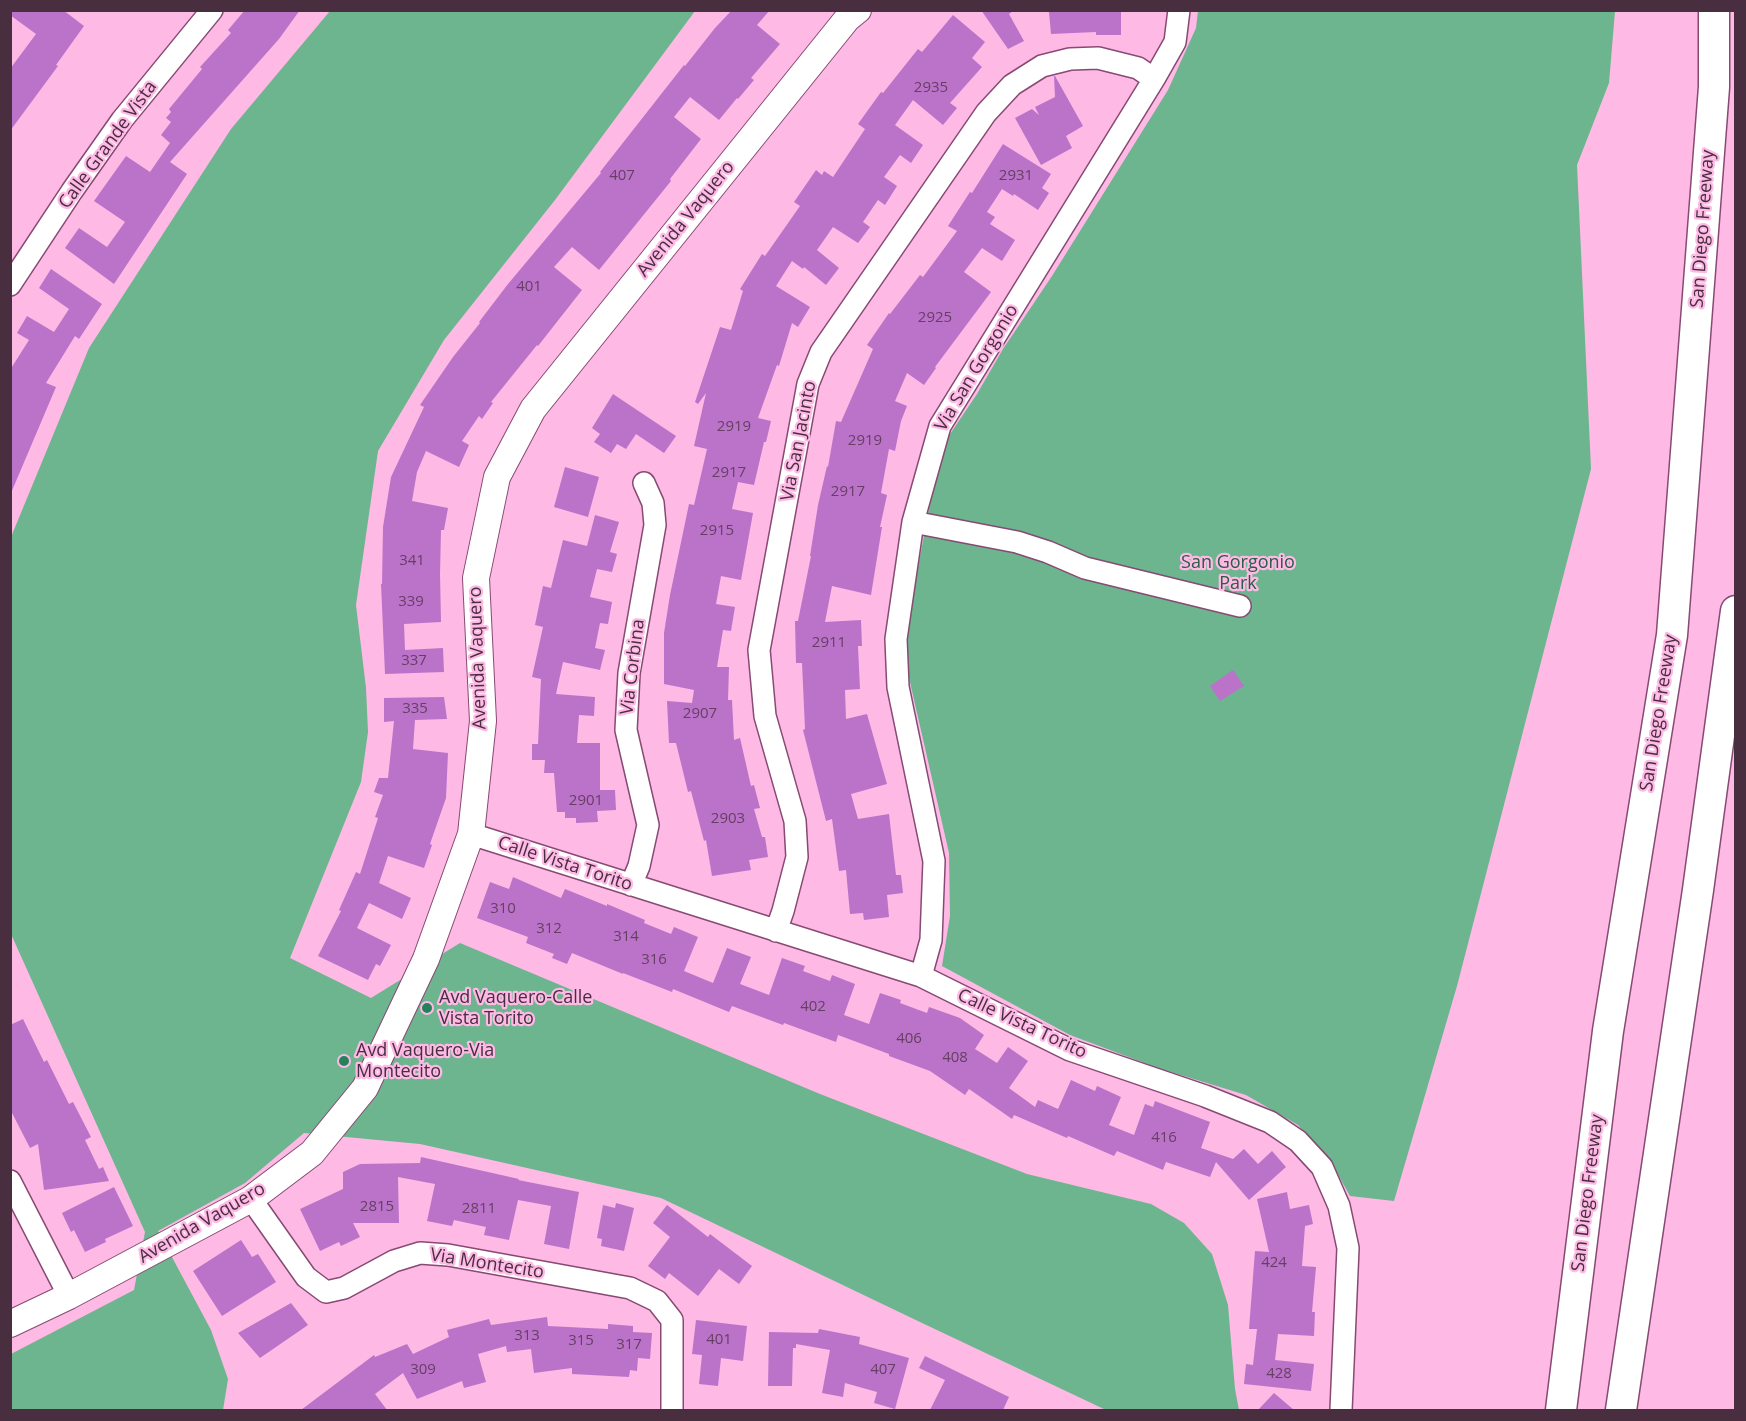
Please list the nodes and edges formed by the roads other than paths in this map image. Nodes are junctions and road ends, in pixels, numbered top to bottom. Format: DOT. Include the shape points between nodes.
graph roads {
  1 [pos="212,10"];
  2 [pos="858,10"];
  3 [pos="1179,10"];
  4 [pos="1714,10"];
  5 [pos="1154,79"];
  6 [pos="10,285"];
  7 [pos="644,483"];
  8 [pos="913,522"];
  9 [pos="1240,606"];
  10 [pos="1736,611"];
  11 [pos="471,834"];
  12 [pos="631,885"];
  13 [pos="776,931"];
  14 [pos="921,976"];
  15 [pos="11,1182"];
  16 [pos="251,1199"];
  17 [pos="69,1296"];
  18 [pos="10,1324"];
  19 [pos="672,1410"];
  20 [pos="1341,1410"];
  21 [pos="1561,1410"];
  22 [pos="1621,1410"];
  1 -- 6 [label="street, Calle Grande Vista" via="122,120"];
  2 -- 11 [label="main road, Avenida Vaquero" via="839,28 533,409 497,477 476,578 483,721"];
  3 -- 5 [label="street, Via San Gorgonio" via="1174,42"];
  4 -- 21 [label="highway, San Diego Freeway" via="1714,87 1671,635 1608,1031"];
  5 -- 8 [label="street, Via San Gorgonio" via="940,426"];
  5 -- 13 [label="street, Via San Jacinto" via="1138,68 1098,58 1070,59 1042,66 1012,86 986,113 821,352 808,384 759,650 765,716 795,821 796,857"];
  7 -- 12 [label="street, Via Corbina" via="653,503 655,525 629,673 626,730 648,825"];
  8 -- 9 [label="street" via="1017,542 1085,568"];
  8 -- 14 [label="street, Via San Gorgonio" via="896,639 898,687 934,861 931,940"];
  10 -- 22 [label="highway"];
  11 -- 12 [label="street, Calle Vista Torito"];
  11 -- 16 [label="main road, Avenida Vaquero" via="426,958 365,1088 312,1153"];
  12 -- 13 [label="street, Calle Vista Torito"];
  13 -- 14 [label="street, Calle Vista Torito"];
  14 -- 20 [label="street, Calle Vista Torito" via="1070,1050 1270,1122 1323,1167 1339,1206 1348,1248"];
  15 -- 17 [label="street"];
  16 -- 17 [label="main road, Avenida Vaquero"];
  16 -- 19 [label="street, Via Montecito" via="306,1276 326,1292 344,1288 394,1261 420,1253 630,1288 657,1301 672,1320"];
  17 -- 18 [label="main road, Avenida Vaquero"];
}
